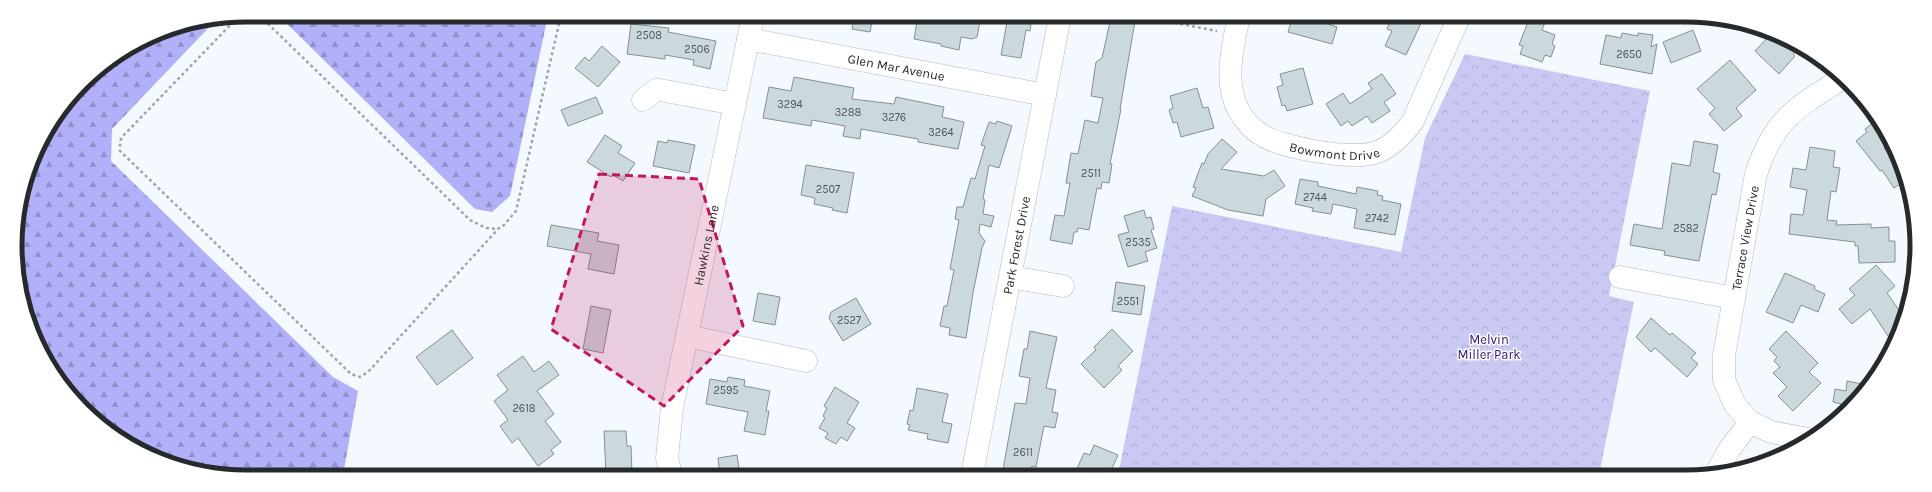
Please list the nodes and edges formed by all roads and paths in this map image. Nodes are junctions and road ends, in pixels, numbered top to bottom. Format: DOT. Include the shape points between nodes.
graph roads {
  1 [pos="233,22"];
  2 [pos="266,22"];
  3 [pos="559,22"];
  4 [pos="752,22"];
  5 [pos="1059,22"];
  6 [pos="1168,22"];
  7 [pos="1238,22"];
  8 [pos="1457,22"];
  9 [pos="1217,31"];
  10 [pos="748,38"];
  11 [pos="1838,82"];
  12 [pos="1045,95"];
  13 [pos="643,100"];
  14 [pos="735,104"];
  15 [pos="498,228"];
  16 [pos="1010,276"];
  17 [pos="1620,277"];
  18 [pos="1063,286"];
  19 [pos="1734,298"];
  20 [pos="687,336"];
  21 [pos="806,361"];
  22 [pos="1750,422"];
  23 [pos="1801,438"];
  24 [pos="1718,468"];
  25 [pos="670,470"];
  26 [pos="973,470"];
  1 -- 15 [label="path" via="123,136 120,151 351,374 360,377 368,372"];
  2 -- 15 [label="path" via="470,220 486,228"];
  3 -- 15 [label="path" via="518,206 510,219"];
  4 -- 10 [label="street, Hawkins Lane"];
  5 -- 12 [label="street, Park Forest Drive"];
  6 -- 9 [label="path"];
  7 -- 8 [label="street, Bowmont Drive" via="1231,78 1233,97 1248,124 1277,142 1344,156 1377,152 1404,133 1413,121"];
  10 -- 12 [label="street, Glen Mar Avenue"];
  10 -- 14 [label="street, Hawkins Lane"];
  11 -- 19 [label="street, Terrace View Drive" via="1799,106 1780,125 1764,150 1756,174"];
  12 -- 16 [label="street, Park Forest Drive"];
  13 -- 14 [label="street" via="652,92 660,90"];
  14 -- 20 [label="street, Hawkins Lane"];
  16 -- 18 [label="street"];
  16 -- 26 [label="street, Park Forest Drive"];
  17 -- 19 [label="street"];
  19 -- 22 [label="street, Terrace View Drive" via="1724,355 1724,380 1735,405"];
  20 -- 21 [label="street"];
  20 -- 25 [label="street, Hawkins Lane" via="669,433 667,458"];
  22 -- 23 [label="street, Terrace View Drive" via="1771,432"];
  22 -- 24 [label="street"];
}
